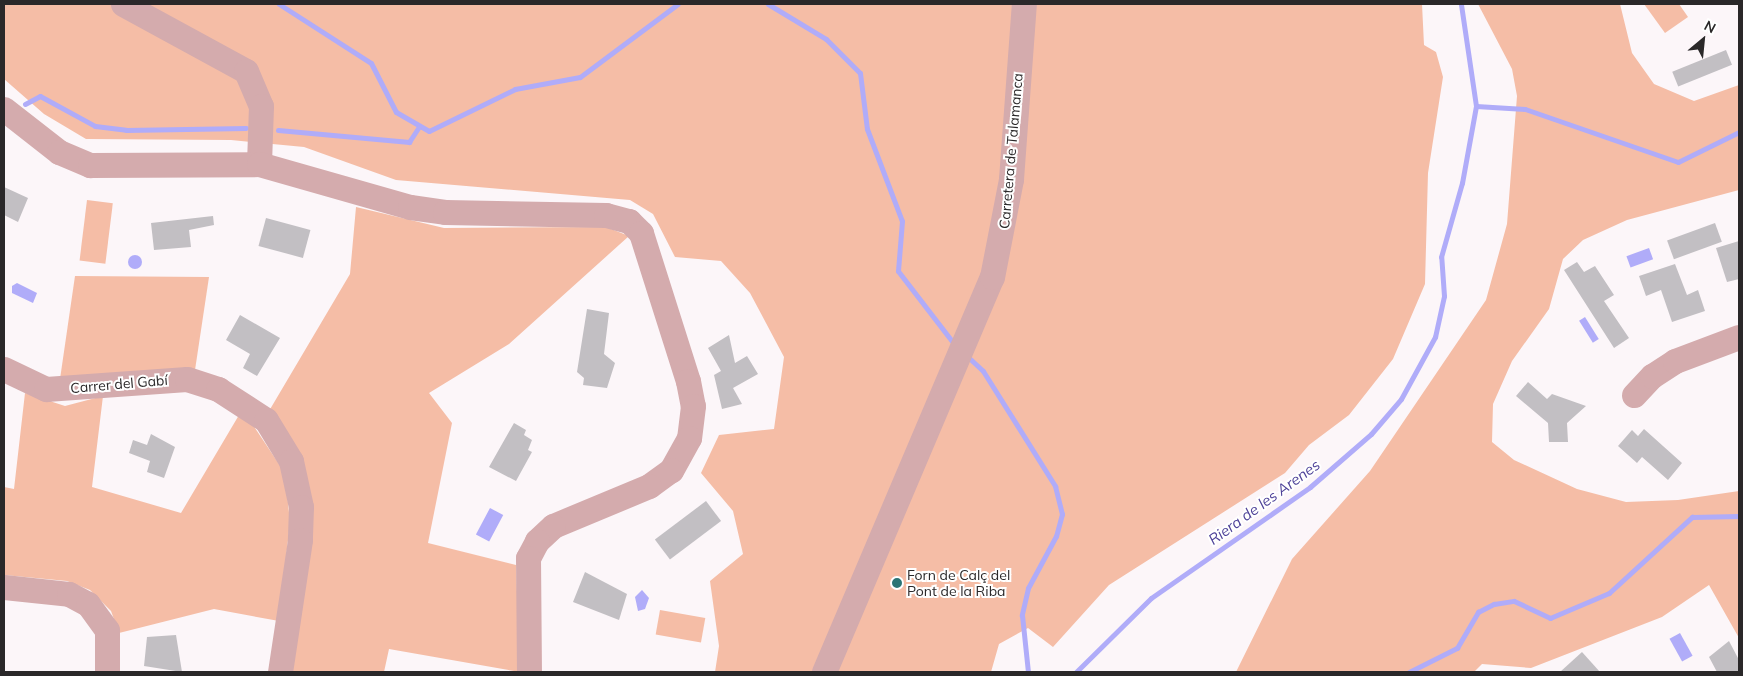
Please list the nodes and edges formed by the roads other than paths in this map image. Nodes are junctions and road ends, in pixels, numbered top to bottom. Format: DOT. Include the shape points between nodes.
graph roads {
  1 [pos="123,4"];
  2 [pos="1024,4"];
  3 [pos="4,109"];
  4 [pos="259,164"];
  5 [pos="1739,337"];
  6 [pos="4,368"];
  7 [pos="1634,395"];
  8 [pos="4,587"];
  9 [pos="106,672"];
  10 [pos="280,672"];
  11 [pos="529,672"];
  12 [pos="824,672"];
  1 -- 4 [label="street" via="246,71 261,106"];
  2 -- 12 [label="street, Carretera de Talamanca" via="1003,236 974,324"];
  3 -- 4 [label="street" via="59,152 90,165"];
  4 -- 11 [label="street" via="410,208 446,212 606,215 629,222 642,233 688,381 693,406 689,438 671,470 649,486 553,526 538,541 528,558"];
  5 -- 7 [label="street" via="1675,361 1652,376"];
  6 -- 10 [label="street, Carrer del Gabí" via="46,389 187,379 218,389 266,420 291,462 301,507 298,558"];
  8 -- 9 [label="street" via="69,594 88,604 107,630"];
}
